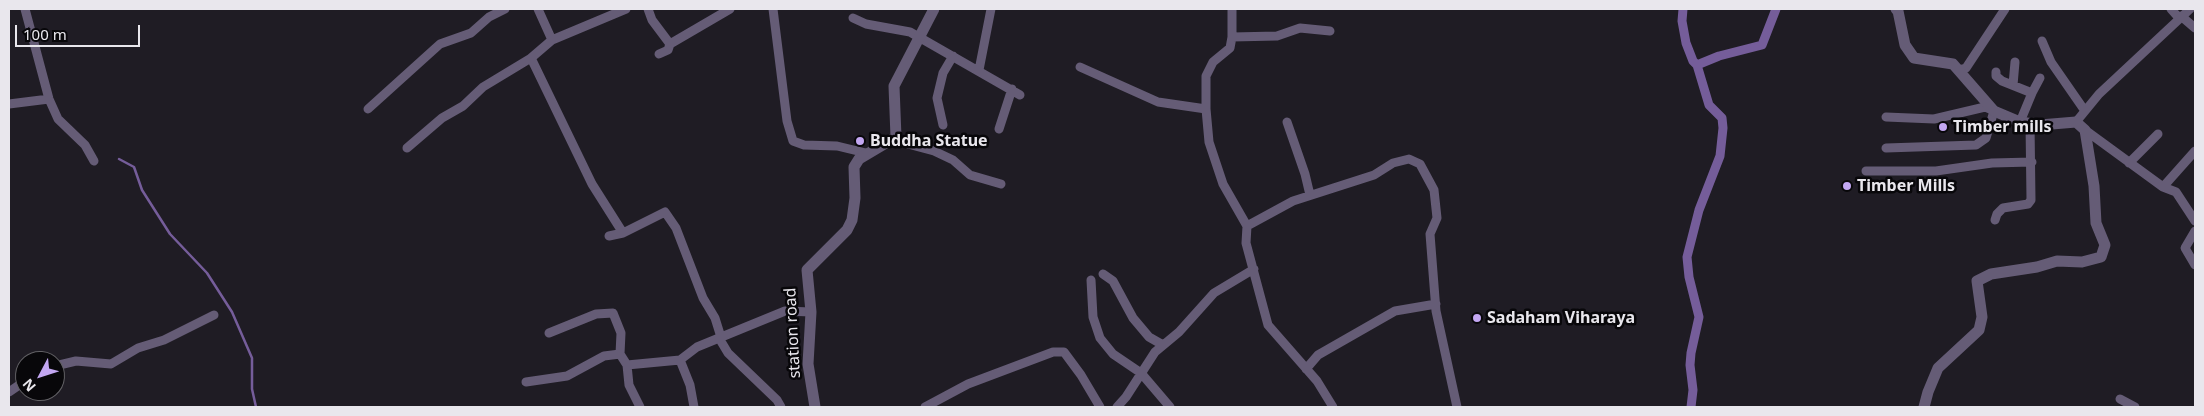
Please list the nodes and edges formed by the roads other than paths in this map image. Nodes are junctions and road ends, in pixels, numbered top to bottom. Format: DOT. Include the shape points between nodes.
graph roads {
  1 [pos="25,9"];
  2 [pos="505,9"];
  3 [pos="538,9"];
  4 [pos="626,9"];
  5 [pos="648,9"];
  6 [pos="730,9"];
  7 [pos="773,9"];
  8 [pos="934,9"];
  9 [pos="991,9"];
  10 [pos="1232,9"];
  11 [pos="1896,9"];
  12 [pos="2004,9"];
  13 [pos="2170,9"];
  14 [pos="2190,9"];
  15 [pos="2180,17"];
  16 [pos="853,18"];
  17 [pos="2195,28"];
  18 [pos="1330,31"];
  19 [pos="1232,36"];
  20 [pos="920,37"];
  21 [pos="552,40"];
  22 [pos="2042,41"];
  23 [pos="670,44"];
  24 [pos="659,54"];
  25 [pos="953,56"];
  26 [pos="531,58"];
  27 [pos="2015,62"];
  28 [pos="1080,67"];
  29 [pos="979,70"];
  30 [pos="1958,70"];
  31 [pos="1996,72"];
  32 [pos="2040,78"];
  33 [pos="2013,85"];
  34 [pos="1012,89"];
  35 [pos="2032,93"];
  36 [pos="1020,95"];
  37 [pos="49,100"];
  38 [pos="9,104"];
  39 [pos="368,109"];
  40 [pos="1206,110"];
  41 [pos="2085,110"];
  42 [pos="1994,111"];
  43 [pos="1886,117"];
  44 [pos="1287,122"];
  45 [pos="2076,122"];
  46 [pos="2025,123"];
  47 [pos="943,125"];
  48 [pos="999,129"];
  49 [pos="2085,130"];
  50 [pos="2158,134"];
  51 [pos="896,137"];
  52 [pos="407,148"];
  53 [pos="1886,148"];
  54 [pos="2195,151"];
  55 [pos="866,153"];
  56 [pos="94,161"];
  57 [pos="2032,162"];
  58 [pos="2129,163"];
  59 [pos="1866,171"];
  60 [pos="1000,184"];
  61 [pos="2163,187"];
  62 [pos="1310,195"];
  63 [pos="1995,220"];
  64 [pos="2195,221"];
  65 [pos="1247,226"];
  66 [pos="2195,231"];
  67 [pos="623,233"];
  68 [pos="608,236"];
  69 [pos="2195,264"];
  70 [pos="1254,269"];
  71 [pos="1103,274"];
  72 [pos="1091,280"];
  73 [pos="1436,308"];
  74 [pos="811,312"];
  75 [pos="214,315"];
  76 [pos="549,333"];
  77 [pos="719,338"];
  78 [pos="1162,345"];
  79 [pos="620,354"];
  80 [pos="680,360"];
  81 [pos="65,364"];
  82 [pos="627,365"];
  83 [pos="1306,369"];
  84 [pos="1141,373"];
  85 [pos="526,382"];
  86 [pos="2120,399"];
  87 [pos="941,403"];
  88 [pos="640,407"];
  89 [pos="694,407"];
  90 [pos="781,407"];
  91 [pos="816,407"];
  92 [pos="925,407"];
  93 [pos="1100,407"];
  94 [pos="1117,407"];
  95 [pos="1170,407"];
  96 [pos="1333,407"];
  97 [pos="1457,407"];
  98 [pos="1924,407"];
  99 [pos="2135,407"];
  1 -- 37 [label="street"];
  2 -- 39 [label="street" via="488,17 471,33 440,44"];
  3 -- 21 [label="street"];
  4 -- 21 [label="street"];
  5 -- 23 [label="street"];
  6 -- 23 [label="street"];
  7 -- 55 [label="street" via="787,121 793,141"];
  8 -- 20 [label="street"];
  9 -- 29 [label="street"];
  10 -- 19 [label="street"];
  11 -- 30 [label="street" via="1905,45 1914,58 1952,64"];
  12 -- 30 [label="street" via="1966,68"];
  13 -- 15 [label="street"];
  14 -- 15 [label="street"];
  15 -- 17 [label="street"];
  15 -- 41 [label="street"];
  16 -- 20 [label="street"];
  18 -- 19 [label="street" via="1300,28 1277,36"];
  19 -- 40 [label="street" via="1230,48 1213,62 1206,76"];
  20 -- 25 [label="street"];
  20 -- 51 [label="street" via="894,86"];
  21 -- 26 [label="street"];
  22 -- 41 [label="street" via="2051,62"];
  23 -- 24 [label="street" via="668,50"];
  25 -- 29 [label="street"];
  25 -- 47 [label="street" via="943,73 936,98"];
  26 -- 52 [label="street" via="483,87"];
  26 -- 67 [label="street" via="592,184"];
  27 -- 33 [label="street"];
  28 -- 40 [label="street" via="1158,102"];
  29 -- 34 [label="street"];
  30 -- 42 [label="street"];
  31 -- 33 [label="street" via="2002,81"];
  32 -- 35 [label="street"];
  33 -- 35 [label="street"];
  34 -- 36 [label="street"];
  34 -- 48 [label="street"];
  35 -- 46 [label="street"];
  37 -- 38 [label="street"];
  37 -- 56 [label="street" via="58,119 85,145"];
  40 -- 65 [label="street" via="1209,142 1223,184"];
  41 -- 45 [label="street"];
  42 -- 43 [label="street" via="1985,107 1934,119"];
  42 -- 46 [label="street"];
  42 -- 53 [label="street" via="1986,138 1976,146"];
  44 -- 62 [label="street"];
  45 -- 46 [label="street"];
  45 -- 49 [label="street"];
  46 -- 57 [label="street"];
  49 -- 58 [label="street"];
  49 -- 98 [label="street" via="2096,223 2105,245 2101,257 2082,262 2057,261 1992,274 1977,281 1982,317 1979,330 1938,368"];
  50 -- 58 [label="street"];
  51 -- 55 [label="street"];
  51 -- 60 [label="street" via="904,143 953,160 970,175"];
  54 -- 61 [label="street"];
  55 -- 74 [label="street, station road" via="854,167 856,198 850,225 807,270"];
  57 -- 59 [label="street" via="1992,163 1936,171"];
  57 -- 63 [label="street" via="2031,200 2028,204 2003,208"];
  58 -- 61 [label="street"];
  61 -- 64 [label="street" via="2176,192"];
  62 -- 65 [label="street"];
  62 -- 73 [label="street" via="1374,175 1394,163 1409,159 1420,164 1434,190 1437,218 1430,234"];
  65 -- 70 [label="street" via="1246,243"];
  66 -- 69 [label="street" via="2185,248"];
  67 -- 68 [label="street"];
  67 -- 77 [label="street" via="665,212 676,228 714,318"];
  70 -- 78 [label="street" via="1214,293 1179,332"];
  70 -- 83 [label="street" via="1268,325"];
  71 -- 78 [label="street" via="1113,281 1133,318 1149,338"];
  72 -- 84 [label="street" via="1093,317 1100,338 1113,354"];
  73 -- 83 [label="street" via="1395,311 1318,355"];
  73 -- 97 [label="street"];
  74 -- 77 [label="street" via="785,311"];
  74 -- 91 [label="street, station road" via="808,364"];
  75 -- 81 [label="street" via="164,340 138,348 111,364 76,361"];
  76 -- 79 [label="street" via="596,314 613,313 621,333"];
  77 -- 80 [label="street"];
  77 -- 90 [label="street" via="728,353"];
  78 -- 84 [label="street"];
  79 -- 82 [label="street"];
  79 -- 85 [label="street" via="604,356 567,376"];
  80 -- 82 [label="street"];
  80 -- 89 [label="street"];
  82 -- 88 [label="street" via="629,385"];
  83 -- 96 [label="street"];
  84 -- 94 [label="street"];
  84 -- 95 [label="street"];
  86 -- 99 [label="street"];
  87 -- 92 [label="street"];
  87 -- 93 [label="street" via="968,384 1033,358 1064,352"];
}
